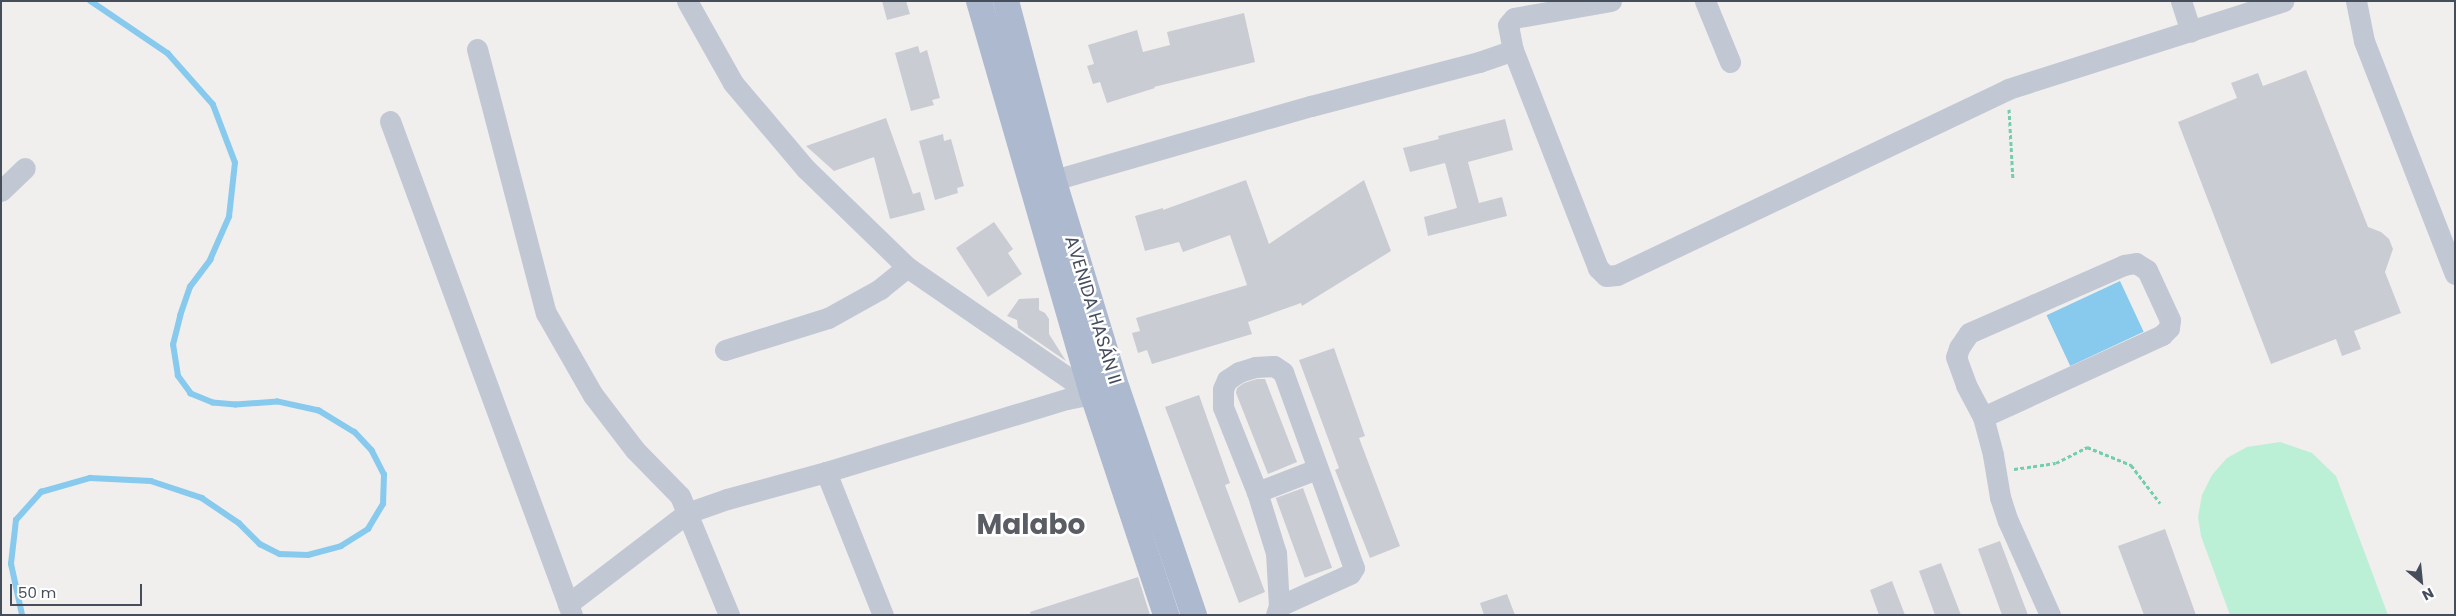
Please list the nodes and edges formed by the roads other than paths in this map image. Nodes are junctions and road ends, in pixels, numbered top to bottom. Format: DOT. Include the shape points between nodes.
graph roads {
  1 [pos="687,1"];
  2 [pos="979,1"];
  3 [pos="1006,1"];
  4 [pos="1611,1"];
  5 [pos="1705,1"];
  6 [pos="2181,1"];
  7 [pos="2283,1"];
  8 [pos="2356,1"];
  9 [pos="2191,31"];
  10 [pos="477,49"];
  11 [pos="1513,50"];
  12 [pos="1730,62"];
  13 [pos="390,121"];
  14 [pos="24,168"];
  15 [pos="1042,183"];
  16 [pos="1,191"];
  17 [pos="2450,247"];
  18 [pos="907,267"];
  19 [pos="2455,274"];
  20 [pos="725,350"];
  21 [pos="1105,392"];
  22 [pos="1983,418"];
  23 [pos="1317,469"];
  24 [pos="826,472"];
  25 [pos="1257,492"];
  26 [pos="687,513"];
  27 [pos="570,610"];
  28 [pos="1278,610"];
  29 [pos="729,615"];
  30 [pos="883,615"];
  31 [pos="1166,615"];
  32 [pos="1194,615"];
  33 [pos="2050,615"];
  1 -- 18 [label="street" via="733,83 806,170"];
  2 -- 15 [label="main road, AVENIDA HASÁN II"];
  3 -- 15 [label="main road, AVENIDA HASÁN II"];
  4 -- 11 [label="street" via="1514,18 1508,25"];
  5 -- 12 [label="street"];
  6 -- 9 [label="street"];
  7 -- 9 [label="street"];
  8 -- 17 [label="street" via="2364,41"];
  9 -- 11 [label="street" via="2008,89 1617,275 1606,276 1598,268"];
  10 -- 26 [label="street" via="546,313 593,395 635,450 680,496"];
  11 -- 15 [label="street"];
  13 -- 27 [label="street"];
  14 -- 16 [label="street"];
  15 -- 21 [label="main road, AVENIDA HASÁN II"];
  17 -- 19 [label="street"];
  18 -- 20 [label="street" via="880,289 828,318"];
  18 -- 21 [label="street"];
  21 -- 24 [label="street" via="1067,399"];
  21 -- 31 [label="main road, AVENIDA HASÁN II"];
  21 -- 32 [label="main road, AVENIDA HASÁN II"];
  22 -- 22 [label="street" via="1956,358 1969,334 2124,265 2136,263 2147,270 2170,320 2169,328 2162,335"];
  22 -- 33 [label="street" via="2008,521"];
  23 -- 25 [label="street"];
  23 -- 25 [label="street" via="1283,372 1274,366 1239,372 1227,380 1223,389 1223,407"];
  23 -- 28 [label="street" via="1354,568 1350,574"];
  24 -- 26 [label="street"];
  24 -- 30 [label="street"];
  25 -- 28 [label="street" via="1276,554"];
  26 -- 27 [label="street"];
  26 -- 29 [label="street"];
}
